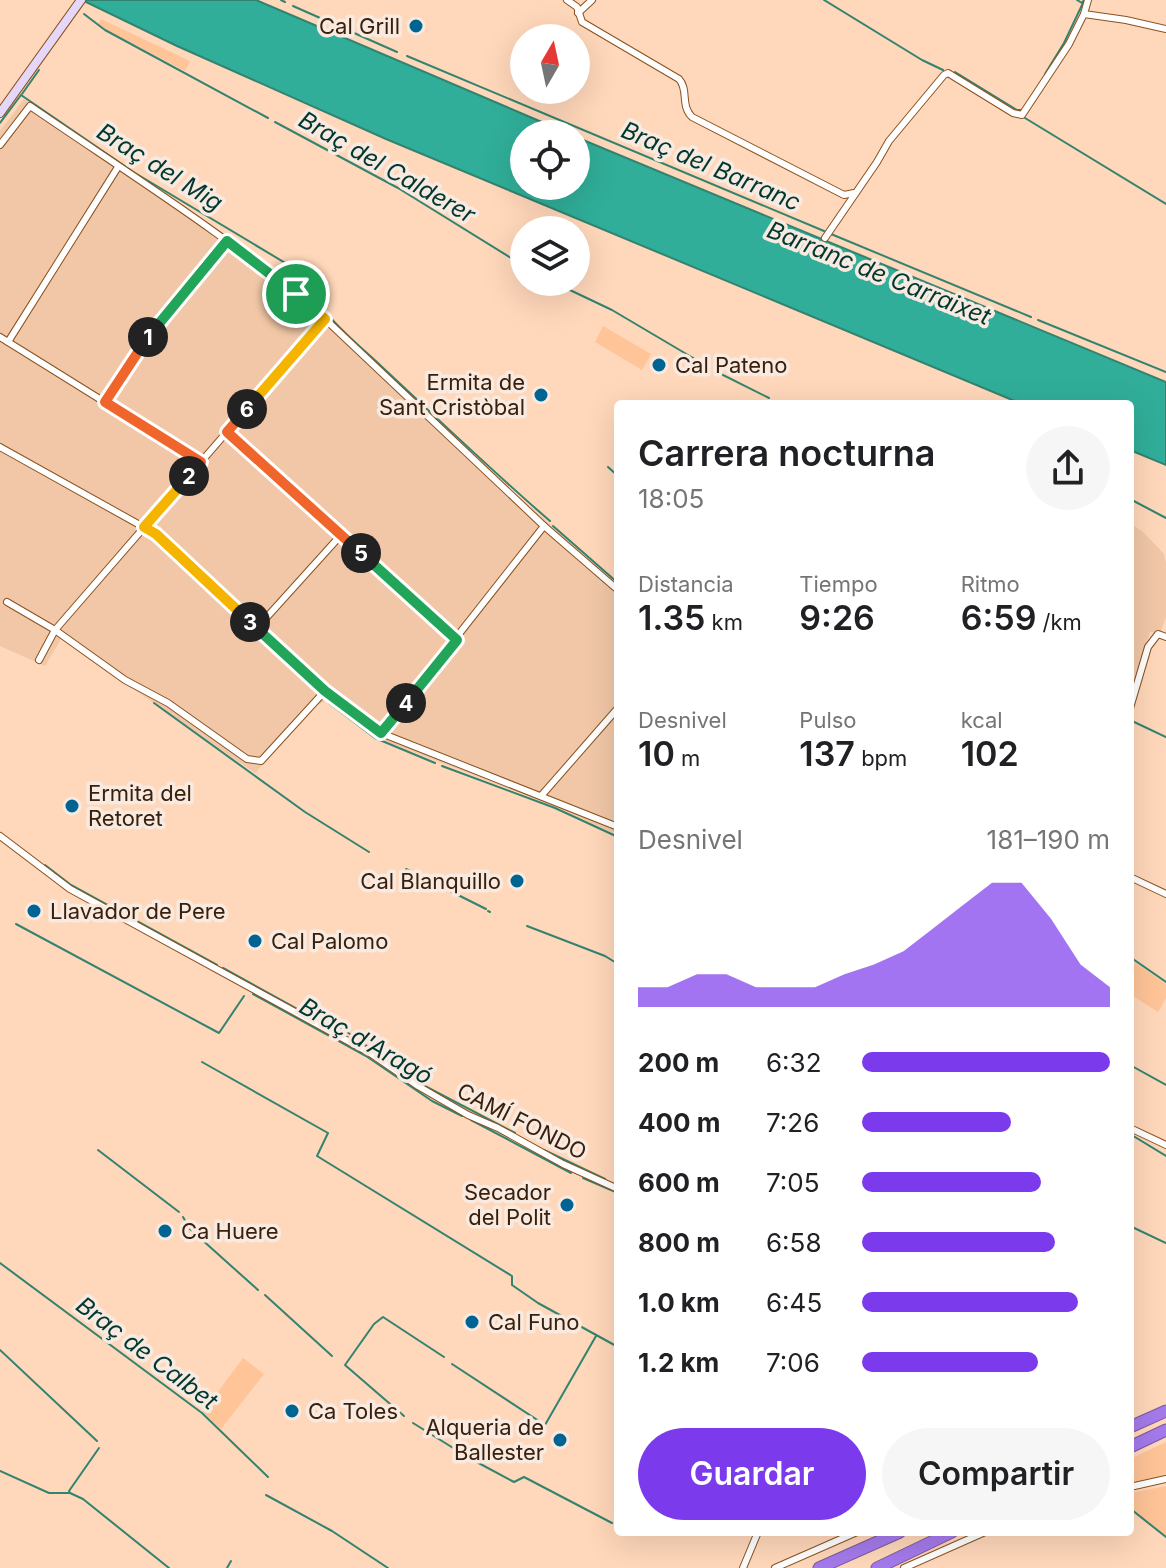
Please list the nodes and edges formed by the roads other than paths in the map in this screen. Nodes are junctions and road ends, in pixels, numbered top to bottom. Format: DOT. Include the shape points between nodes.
graph roads {
  1 [pos="80,0"];
  2 [pos="567,0"];
  3 [pos="592,0"];
  4 [pos="1088,0"];
  5 [pos="578,13"];
  6 [pos="1084,14"];
  7 [pos="1166,29"];
  8 [pos="0,113"];
  9 [pos="0,145"];
  10 [pos="118,167"];
  11 [pos="846,199"];
  12 [pos="825,238"];
  13 [pos="227,241"];
  14 [pos="325,319"];
  15 [pos="0,337"];
  16 [pos="8,342"];
  17 [pos="105,402"];
  18 [pos="227,432"];
  19 [pos="0,447"];
  20 [pos="201,462"];
  21 [pos="544,526"];
  22 [pos="144,527"];
  23 [pos="341,535"];
  24 [pos="614,587"];
  25 [pos="7,602"];
  26 [pos="257,628"];
  27 [pos="55,630"];
  28 [pos="1166,637"];
  29 [pos="457,640"];
  30 [pos="39,660"];
  31 [pos="325,691"];
  32 [pos="1134,694"];
  33 [pos="614,713"];
  34 [pos="381,733"];
  35 [pos="541,796"];
  36 [pos="614,825"];
  37 [pos="0,836"];
  38 [pos="1134,879"];
  39 [pos="1166,894"];
  40 [pos="1134,1130"];
  41 [pos="1166,1145"];
  42 [pos="614,1187"];
  43 [pos="1166,1411"];
  44 [pos="1134,1425"];
  45 [pos="1166,1430"];
  46 [pos="1134,1445"];
  47 [pos="1166,1479"];
  48 [pos="1134,1486"];
  49 [pos="756,1536"];
  50 [pos="848,1536"];
  51 [pos="891,1536"];
  52 [pos="944,1536"];
  53 [pos="976,1536"];
  54 [pos="743,1568"];
  55 [pos="775,1568"];
  56 [pos="819,1568"];
  57 [pos="877,1568"];
  58 [pos="904,1568"];
  1 -- 8 [label="main road"];
  2 -- 5 [label="street"];
  3 -- 5 [label="street"];
  4 -- 6 [label="street"];
  5 -- 11 [label="street" via="582,22 679,79 684,106 692,117"];
  6 -- 7 [label="street"];
  6 -- 11 [label="street" via="1022,115 948,73"];
  9 -- 10 [label="street" via="30,106"];
  10 -- 13 [label="street"];
  10 -- 16 [label="street"];
  11 -- 12 [label="street"];
  13 -- 14 [label="street"];
  13 -- 17 [label="street" via="152,331"];
  14 -- 18 [label="street"];
  14 -- 21 [label="street"];
  15 -- 16 [label="street"];
  16 -- 17 [label="street"];
  17 -- 20 [label="street"];
  18 -- 20 [label="street"];
  18 -- 23 [label="street"];
  19 -- 22 [label="street"];
  20 -- 22 [label="street"];
  21 -- 24 [label="street"];
  21 -- 29 [label="street"];
  22 -- 26 [label="street"];
  22 -- 27 [label="street"];
  23 -- 26 [label="street"];
  23 -- 29 [label="street"];
  25 -- 27 [label="street"];
  26 -- 31 [label="street"];
  27 -- 30 [label="street"];
  27 -- 31 [label="street" via="247,759 261,761"];
  28 -- 32 [label="street" via="1158,634 1148,647"];
  29 -- 34 [label="street"];
  31 -- 34 [label="street"];
  33 -- 35 [label="street"];
  34 -- 35 [label="street"];
  35 -- 36 [label="street"];
  37 -- 42 [label="street, CAMÍ FONDO" via="70,889 370,1053 468,1115"];
  38 -- 39 [label="street"];
  40 -- 41 [label="street"];
  43 -- 44 [label="highway"];
  45 -- 46 [label="highway"];
  47 -- 48 [label="street"];
  49 -- 54 [label="street"];
  50 -- 55 [label="street"];
  51 -- 56 [label="highway"];
  52 -- 57 [label="highway"];
  53 -- 58 [label="street"];
}
